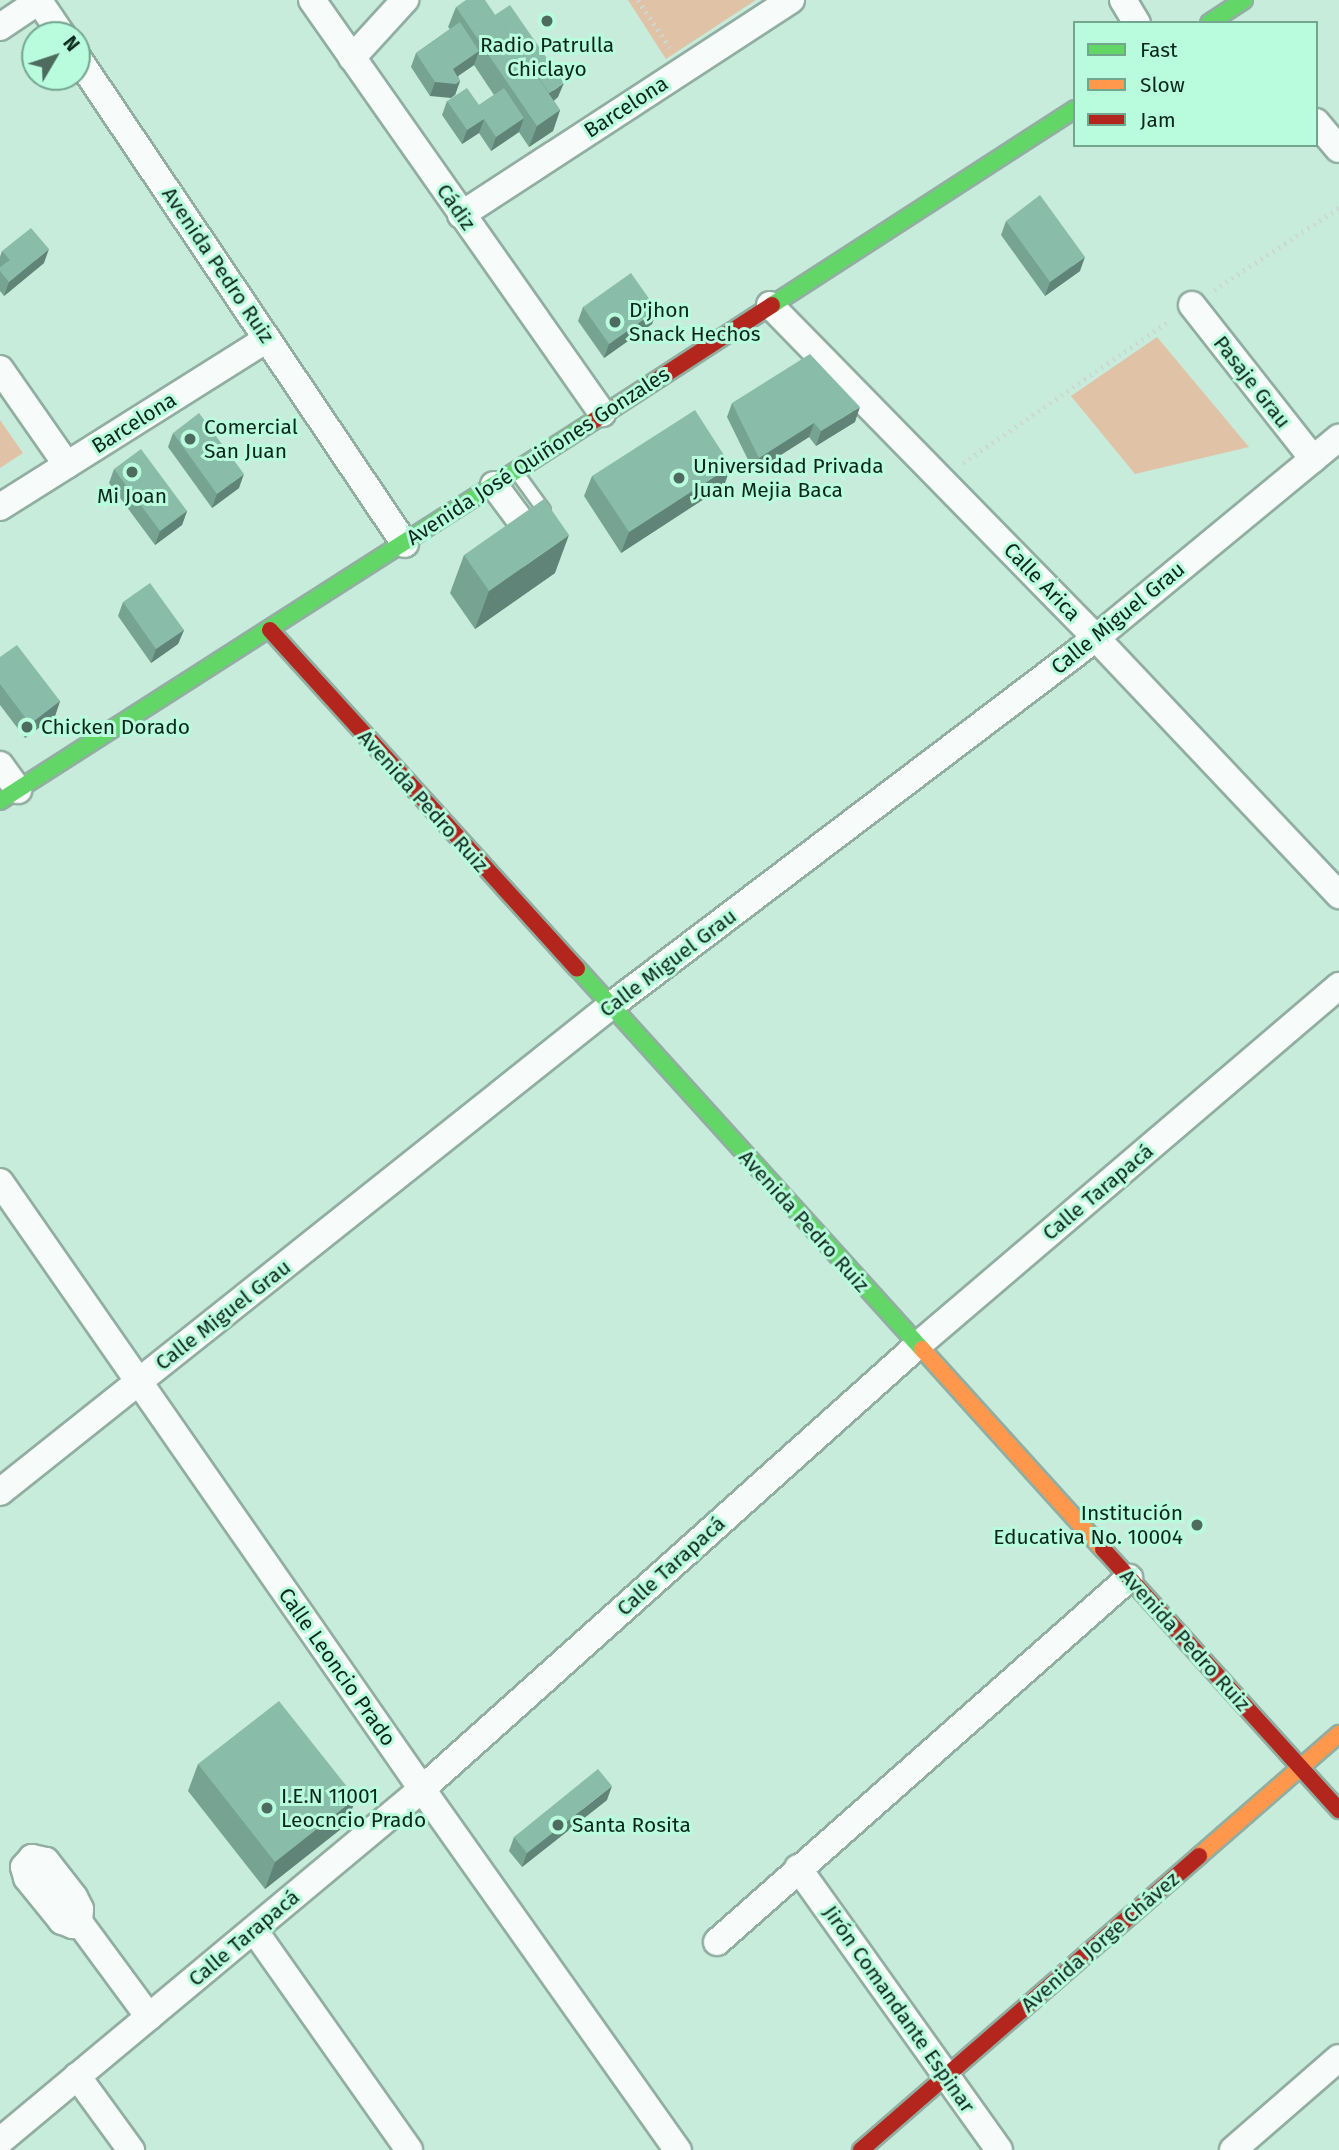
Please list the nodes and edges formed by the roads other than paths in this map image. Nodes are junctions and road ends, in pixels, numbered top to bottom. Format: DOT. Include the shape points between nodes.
graph roads {
  1 [pos="40,0"];
  2 [pos="312,0"];
  3 [pos="405,0"];
  4 [pos="791,0"];
  5 [pos="1123,0"];
  6 [pos="53,21"];
  7 [pos="1136,21"];
  8 [pos="0,27"];
  9 [pos="352,58"];
  10 [pos="91,78"];
  11 [pos="1073,110"];
  12 [pos="1318,123"];
  13 [pos="1339,149"];
  14 [pos="461,215"];
  15 [pos="770,304"];
  16 [pos="1192,305"];
  17 [pos="267,339"];
  18 [pos="0,369"];
  19 [pos="602,413"];
  20 [pos="1339,438"];
  21 [pos="1313,459"];
  22 [pos="68,465"];
  23 [pos="505,478"];
  24 [pos="0,507"];
  25 [pos="533,517"];
  26 [pos="405,544"];
  27 [pos="270,631"];
  28 [pos="1096,638"];
  29 [pos="0,765"];
  30 [pos="9,795"];
  31 [pos="1339,895"];
  32 [pos="1339,986"];
  33 [pos="609,1007"];
  34 [pos="0,1182"];
  35 [pos="917,1346"];
  36 [pos="139,1381"];
  37 [pos="0,1492"];
  38 [pos="1129,1578"];
  39 [pos="1339,1734"];
  40 [pos="1301,1768"];
  41 [pos="422,1789"];
  42 [pos="1339,1810"];
  43 [pos="799,1868"];
  44 [pos="79,1922"];
  45 [pos="254,1930"];
  46 [pos="717,1942"];
  47 [pos="149,2017"];
  48 [pos="1339,2058"];
  49 [pos="78,2076"];
  50 [pos="946,2076"];
  51 [pos="0,2141"];
  52 [pos="131,2150"];
  53 [pos="409,2150"];
  54 [pos="678,2150"];
  55 [pos="861,2150"];
  56 [pos="999,2150"];
  57 [pos="1233,2150"];
  1 -- 6 [label="street"];
  1 -- 8 [label="street"];
  2 -- 9 [label="street, Cádiz"];
  3 -- 9 [label="street"];
  4 -- 14 [label="street, Barcelona"];
  5 -- 7 [label="street"];
  9 -- 14 [label="street, Cádiz"];
  10 -- 17 [label="street, Avenida Pedro Ruiz"];
  11 -- 15 [label="street, Avenida José Quiñones Gonzales"];
  12 -- 13 [label="street"];
  14 -- 19 [label="street, Cádiz"];
  15 -- 19 [label="street, Avenida José Quiñones Gonzales"];
  15 -- 28 [label="street, Calle Arica"];
  16 -- 21 [label="street, Pasaje Grau"];
  17 -- 22 [label="street, Barcelona"];
  17 -- 26 [label="street, Avenida Pedro Ruiz"];
  18 -- 22 [label="street"];
  19 -- 23 [label="street, Avenida José Quiñones Gonzales"];
  20 -- 21 [label="street, Calle Miguel Grau"];
  21 -- 28 [label="street, Calle Miguel Grau"];
  22 -- 24 [label="street, Barcelona"];
  23 -- 25 [label="street"];
  23 -- 26 [label="street, Avenida José Quiñones Gonzales"];
  26 -- 27 [label="street, Avenida José Quiñones Gonzales"];
  27 -- 30 [label="street, Avenida José Quiñones Gonzales"];
  27 -- 33 [label="street, Avenida Pedro Ruiz"];
  28 -- 31 [label="street, Calle Arica"];
  28 -- 33 [label="street, Calle Miguel Grau"];
  29 -- 30 [label="street"];
  32 -- 35 [label="street, Calle Tarapacá"];
  33 -- 35 [label="street, Avenida Pedro Ruiz"];
  33 -- 36 [label="street, Calle Miguel Grau"];
  34 -- 36 [label="street, Calle Leoncio Prado"];
  35 -- 38 [label="street, Avenida Pedro Ruiz"];
  35 -- 41 [label="street, Calle Tarapacá"];
  36 -- 37 [label="street, Calle Miguel Grau"];
  36 -- 41 [label="street, Calle Leoncio Prado"];
  38 -- 40 [label="street, Avenida Pedro Ruiz"];
  38 -- 43 [label="street"];
  39 -- 40 [label="street, Avenida Jorge Chávez"];
  40 -- 42 [label="street, Avenida Pedro Ruiz"];
  40 -- 50 [label="street, Avenida Jorge Chávez"];
  41 -- 45 [label="street, Calle Tarapacá"];
  41 -- 54 [label="street, Calle Leoncio Prado"];
  43 -- 46 [label="street"];
  43 -- 50 [label="street, Jirón Comandante Espinar"];
  44 -- 47 [label="street"];
  45 -- 47 [label="street, Calle Tarapacá"];
  45 -- 53 [label="street"];
  47 -- 49 [label="street, Calle Tarapacá"];
  48 -- 57 [label="street"];
  49 -- 51 [label="street, Calle Tarapacá"];
  49 -- 52 [label="street"];
  50 -- 55 [label="street, Avenida Jorge Chávez"];
  50 -- 56 [label="street, Jirón Comandante Espinar"];
}
